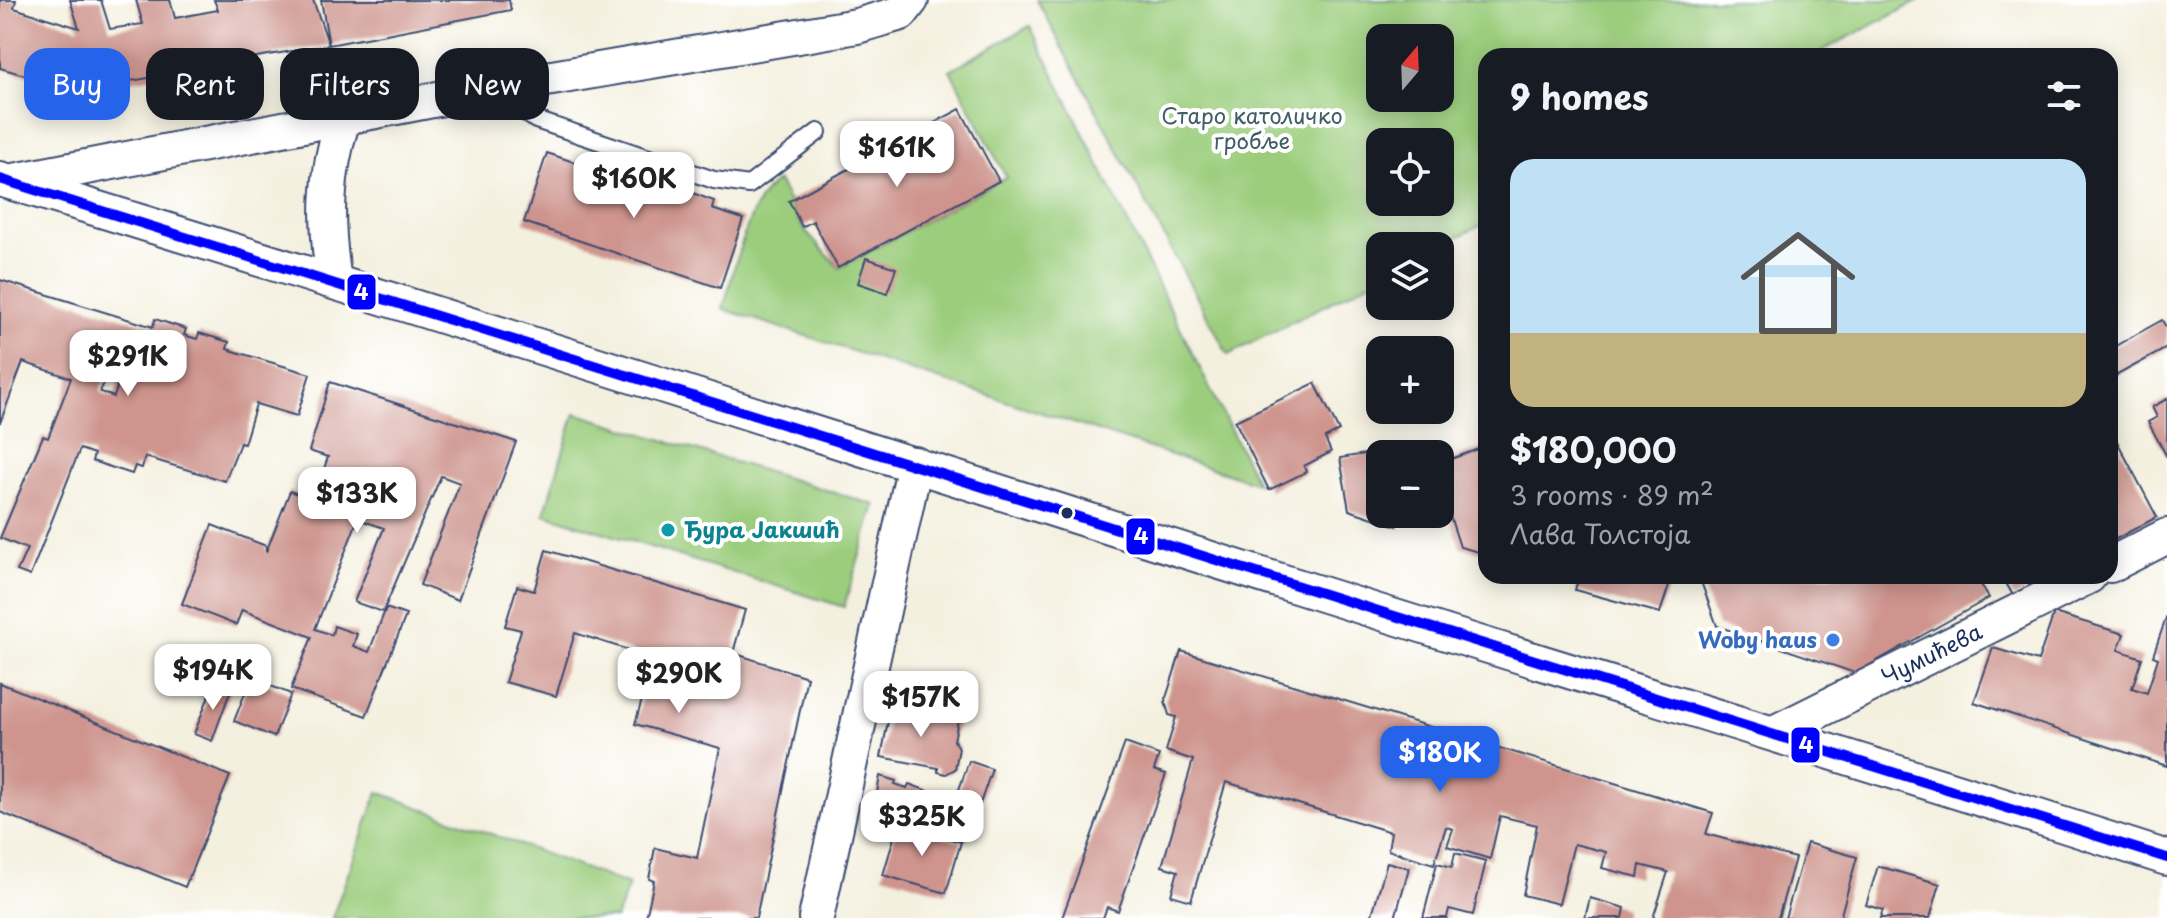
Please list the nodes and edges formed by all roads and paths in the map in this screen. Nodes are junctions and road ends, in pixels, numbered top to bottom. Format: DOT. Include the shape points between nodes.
graph roads {
  1 [pos="911,0"];
  2 [pos="549,78"];
  3 [pos="337,120"];
  4 [pos="343,120"];
  5 [pos="536,120"];
  6 [pos="818,132"];
  7 [pos="5,180"];
  8 [pos="334,281"];
  9 [pos="915,464"];
  10 [pos="2167,536"];
  11 [pos="2118,561"];
  12 [pos="2073,584"];
  13 [pos="1776,732"];
  14 [pos="2167,858"];
  15 [pos="816,918"];
  1 -- 2 [label="street" via="901,13 857,26"];
  3 -- 7 [label="street"];
  4 -- 8 [label="street" via="327,176 326,224"];
  5 -- 6 [label="lane" via="714,180 749,185"];
  7 -- 8 [label="street"];
  8 -- 9 [label="street"];
  9 -- 13 [label="street"];
  9 -- 15 [label="street"];
  10 -- 11 [label="street"];
  12 -- 13 [label="street, Чумићева"];
  13 -- 14 [label="street"];
}
